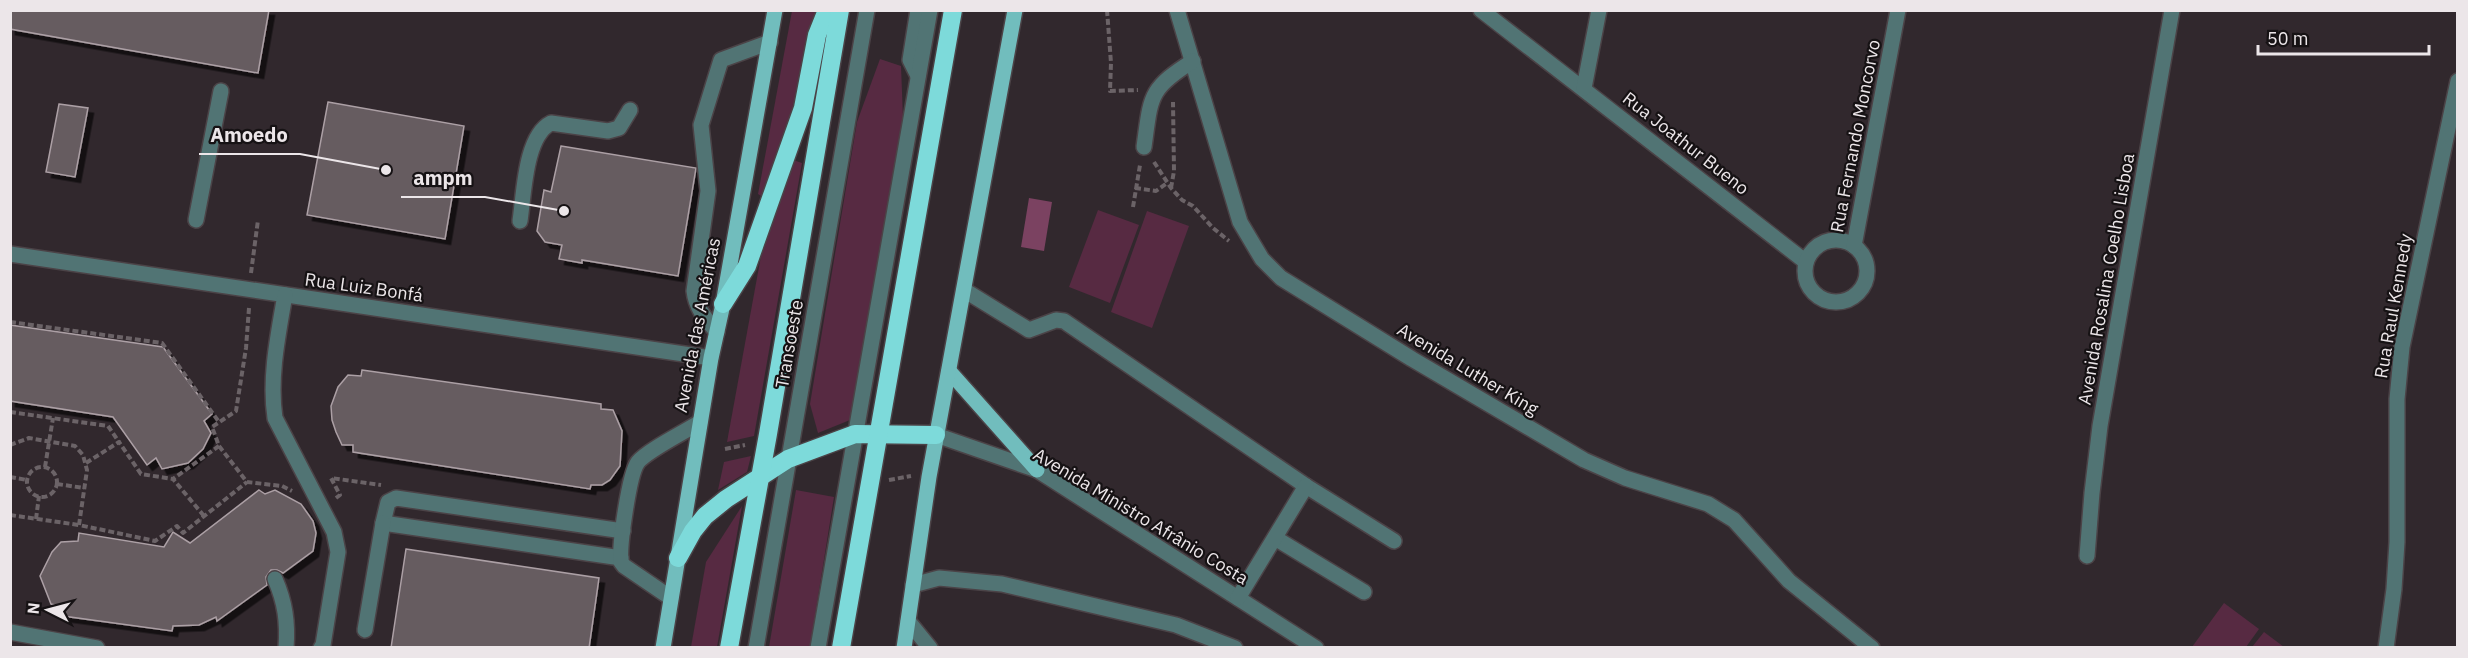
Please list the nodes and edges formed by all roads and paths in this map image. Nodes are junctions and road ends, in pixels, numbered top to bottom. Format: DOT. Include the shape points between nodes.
graph roads {
  1 [pos="775,10"];
  2 [pos="827,10"];
  3 [pos="840,10"];
  4 [pos="867,10"];
  5 [pos="874,10"];
  6 [pos="918,10"];
  7 [pos="930,10"];
  8 [pos="953,10"];
  9 [pos="1015,10"];
  10 [pos="1107,10"];
  11 [pos="1177,10"];
  12 [pos="1481,10"];
  13 [pos="1599,10"];
  14 [pos="1898,10"];
  15 [pos="2172,10"];
  16 [pos="770,42"];
  17 [pos="861,48"];
  18 [pos="1193,61"];
  19 [pos="918,76"];
  20 [pos="2457,81"];
  21 [pos="1584,88"];
  22 [pos="1110,90"];
  23 [pos="221,91"];
  24 [pos="630,110"];
  25 [pos="1144,147"];
  26 [pos="1167,183"];
  27 [pos="1135,188"];
  28 [pos="1133,207"];
  29 [pos="196,220"];
  30 [pos="258,220"];
  31 [pos="520,221"];
  32 [pos="1250,241"];
  33 [pos="1854,246"];
  34 [pos="10,254"];
  35 [pos="1806,262"];
  36 [pos="251,274"];
  37 [pos="964,290"];
  38 [pos="285,295"];
  39 [pos="723,304"];
  40 [pos="10,322"];
  41 [pos="717,332"];
  42 [pos="711,358"];
  43 [pos="949,371"];
  44 [pos="10,412"];
  45 [pos="53,418"];
  46 [pos="219,422"];
  47 [pos="700,422"];
  48 [pos="878,433"];
  49 [pos="855,434"];
  50 [pos="936,435"];
  51 [pos="49,441"];
  52 [pos="118,442"];
  53 [pos="750,444"];
  54 [pos="10,445"];
  55 [pos="219,446"];
  56 [pos="725,449"];
  57 [pos="788,459"];
  58 [pos="86,463"];
  59 [pos="45,467"];
  60 [pos="1037,470"];
  61 [pos="760,476"];
  62 [pos="913,476"];
  63 [pos="10,477"];
  64 [pos="173,479"];
  65 [pos="27,480"];
  66 [pos="338,480"];
  67 [pos="888,480"];
  68 [pos="247,482"];
  69 [pos="57,484"];
  70 [pos="374,484"];
  71 [pos="1306,486"];
  72 [pos="84,488"];
  73 [pos="39,496"];
  74 [pos="10,515"];
  75 [pos="204,516"];
  76 [pos="36,519"];
  77 [pos="383,524"];
  78 [pos="79,525"];
  79 [pos="623,531"];
  80 [pos="1275,538"];
  81 [pos="1394,541"];
  82 [pos="2087,556"];
  83 [pos="621,558"];
  84 [pos="678,558"];
  85 [pos="275,579"];
  86 [pos="914,585"];
  87 [pos="1364,592"];
  88 [pos="671,598"];
  89 [pos="1238,598"];
  90 [pos="908,621"];
  91 [pos="365,630"];
  92 [pos="10,632"];
  93 [pos="97,648"];
  94 [pos="286,648"];
  95 [pos="321,648"];
  96 [pos="663,648"];
  97 [pos="729,648"];
  98 [pos="756,648"];
  99 [pos="818,648"];
  100 [pos="841,648"];
  101 [pos="904,648"];
  102 [pos="930,648"];
  103 [pos="1235,648"];
  104 [pos="1316,648"];
  105 [pos="1872,648"];
  106 [pos="2386,648"];
  1 -- 16 [label="main road, Avenida das Américas"];
  2 -- 39 [label="highway" via="817,35 803,108 747,266"];
  3 -- 61 [label="highway"];
  4 -- 17 [label="street, Transoeste"];
  5 -- 17 [label="street, Transoeste" via="870,34"];
  6 -- 19 [label="street" via="910,60"];
  7 -- 19 [label="street"];
  8 -- 48 [label="highway"];
  9 -- 37 [label="main road"];
  10 -- 22 [label="path"];
  11 -- 18 [label="street, Avenida Luther King"];
  12 -- 21 [label="street, Rua Joathur Bueno"];
  13 -- 21 [label="street"];
  14 -- 33 [label="street, Rua Fernando Moncorvo"];
  15 -- 82 [label="street, Avenida Rosalina Coelho Lisboa" via="2100,426"];
  16 -- 39 [label="main road, Avenida das Américas"];
  16 -- 41 [label="street" via="721,60 701,125 708,192 694,291 702,314"];
  17 -- 57 [label="street, Transoeste"];
  18 -- 25 [label="street" via="1170,75 1154,94"];
  18 -- 32 [label="street, Avenida Luther King" via="1240,222"];
  19 -- 49 [label="street"];
  20 -- 106 [label="street, Rua Raul Kennedy" via="2402,347 2397,399 2396,554"];
  21 -- 35 [label="street, Rua Joathur Bueno"];
  23 -- 29 [label="street"];
  24 -- 31 [label="street" via="619,128 608,131 551,123 543,127 531,151"];
  25 -- 26 [label="path"];
  25 -- 27 [label="path"];
  26 -- 27 [label="path" via="1156,191"];
  26 -- 32 [label="path" via="1231,243"];
  27 -- 28 [label="path"];
  30 -- 36 [label="path"];
  32 -- 105 [label="street, Avenida Luther King" via="1281,278 1584,460 1625,478 1708,504 1734,520 1789,580"];
  33 -- 35 [label="street" via="1845,240 1826,241 1817,246"];
  33 -- 35 [label="street, Rua Fernando Moncorvo" via="1866,260 1867,270 1866,280 1854,296 1835,302 1818,296 1807,281"];
  34 -- 38 [label="street, Rua Luiz Bonfá"];
  37 -- 43 [label="main road"];
  37 -- 71 [label="street" via="1029,330 1064,321"];
  38 -- 42 [label="street, Rua Luiz Bonfá"];
  38 -- 95 [label="street" via="276,342 275,418 334,532 338,552"];
  39 -- 41 [label="main road, Avenida das Américas"];
  40 -- 46 [label="path" via="162,343"];
  41 -- 42 [label="main road, Avenida das Américas"];
  42 -- 47 [label="main road, Avenida das Américas"];
  43 -- 50 [label="main road"];
  43 -- 60 [label="main road"];
  44 -- 45 [label="path"];
  45 -- 51 [label="path"];
  45 -- 52 [label="path" via="108,426"];
  47 -- 79 [label="street" via="637,464"];
  47 -- 84 [label="main road, Avenida das Américas"];
  48 -- 49 [label="highway"];
  48 -- 50 [label="highway"];
  48 -- 100 [label="highway"];
  49 -- 57 [label="highway"];
  49 -- 99 [label="street"];
  50 -- 60 [label="street, Avenida Ministro Afrânio Costa"];
  50 -- 86 [label="main road"];
  51 -- 54 [label="path" via="29,438"];
  51 -- 58 [label="path" via="75,446"];
  51 -- 59 [label="path"];
  52 -- 58 [label="path"];
  52 -- 64 [label="path" via="141,474"];
  53 -- 56 [label="path"];
  55 -- 64 [label="path"];
  57 -- 61 [label="highway"];
  57 -- 98 [label="street, Transoeste"];
  58 -- 72 [label="path"];
  59 -- 65 [label="path" via="38,466 28,473"];
  59 -- 69 [label="path" via="53,469"];
  60 -- 89 [label="street, Avenida Ministro Afrânio Costa"];
  61 -- 84 [label="highway" via="705,516"];
  61 -- 97 [label="highway"];
  62 -- 67 [label="path"];
  63 -- 65 [label="path"];
  64 -- 75 [label="path"];
  65 -- 73 [label="path" via="33,495"];
  66 -- 70 [label="path"];
  68 -- 75 [label="path"];
  69 -- 72 [label="path"];
  69 -- 73 [label="path" via="57,490"];
  71 -- 80 [label="street"];
  71 -- 81 [label="street"];
  72 -- 78 [label="path"];
  73 -- 76 [label="path"];
  74 -- 76 [label="path"];
  75 -- 78 [label="path" via="183,533 177,526 155,541"];
  76 -- 78 [label="path"];
  77 -- 79 [label="street" via="388,502 402,499"];
  77 -- 83 [label="street"];
  77 -- 91 [label="street"];
  79 -- 83 [label="street"];
  80 -- 87 [label="street"];
  80 -- 89 [label="street"];
  83 -- 88 [label="street" via="624,566"];
  84 -- 88 [label="main road, Avenida das Américas"];
  85 -- 94 [label="street" via="284,600"];
  86 -- 90 [label="main road"];
  86 -- 103 [label="street" via="939,578 1002,584 1176,625"];
  88 -- 96 [label="main road, Avenida das Américas"];
  89 -- 104 [label="street, Avenida Ministro Afrânio Costa"];
  90 -- 101 [label="main road"];
  90 -- 102 [label="street"];
  92 -- 93 [label="street"];
}
